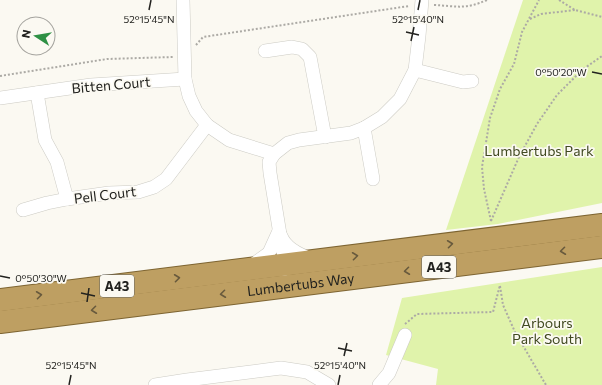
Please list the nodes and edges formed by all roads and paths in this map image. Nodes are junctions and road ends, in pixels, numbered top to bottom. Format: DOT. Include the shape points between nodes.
graph roads {
  1 [pos="183,0"];
  2 [pos="487,0"];
  3 [pos="539,0"];
  4 [pos="559,0"];
  5 [pos="422,2"];
  6 [pos="575,10"];
  7 [pos="602,17"];
  8 [pos="529,20"];
  9 [pos="265,51"];
  10 [pos="184,52"];
  11 [pos="602,56"];
  12 [pos="415,70"];
  13 [pos="0,76"];
  14 [pos="185,79"];
  15 [pos="472,81"];
  16 [pos="37,94"];
  17 [pos="0,98"];
  18 [pos="207,125"];
  19 [pos="364,128"];
  20 [pos="325,137"];
  21 [pos="274,154"];
  22 [pos="373,179"];
  23 [pos="66,199"];
  24 [pos="23,210"];
  25 [pos="602,225"];
  26 [pos="279,230"];
  27 [pos="602,247"];
  28 [pos="317,261"];
  29 [pos="285,265"];
  30 [pos="247,270"];
  31 [pos="276,287"];
  32 [pos="0,300"];
  33 [pos="0,322"];
  34 [pos="405,335"];
  35 [pos="228,380"];
  36 [pos="155,385"];
  37 [pos="329,385"];
  38 [pos="379,385"];
  39 [pos="546,385"];
  1 -- 10 [label="street"];
  2 -- 5 [label="path" via="463,7"];
  3 -- 8 [label="path"];
  4 -- 6 [label="path"];
  5 -- 10 [label="path" via="203,37 197,45"];
  5 -- 12 [label="street"];
  6 -- 7 [label="path"];
  6 -- 8 [label="path" via="541,14"];
  8 -- 11 [label="path" via="522,32 514,64 500,89 490,118 482,167 491,221 519,157 537,124 557,95 582,70"];
  9 -- 20 [label="street" via="292,47 302,49 310,57"];
  10 -- 13 [label="path" via="107,59"];
  10 -- 14 [label="street"];
  12 -- 15 [label="street" via="463,82"];
  12 -- 19 [label="street" via="400,99"];
  14 -- 16 [label="street, Bitten Court" via="91,85"];
  14 -- 18 [label="street" via="196,111"];
  16 -- 17 [label="street, Bitten Court"];
  16 -- 23 [label="street" via="45,140 57,162"];
  18 -- 21 [label="street" via="229,140"];
  18 -- 23 [label="street, Pell Court" via="166,179 154,187 138,192"];
  19 -- 20 [label="street"];
  19 -- 22 [label="street"];
  20 -- 21 [label="street" via="299,140"];
  21 -- 26 [label="street" via="269,162"];
  23 -- 24 [label="street, Pell Court"];
  28 -- 25 [label="highway, Lumbertubs Way / A43, one-way"];
  26 -- 28 [label="street" via="283,240 292,250"];
  26 -- 29 [label="street"];
  26 -- 30 [label="street" via="269,253"];
  27 -- 31 [label="highway, Lumbertubs Way / A43, one-way"];
  28 -- 29 [label="highway, Lumbertubs Way / A43"];
  29 -- 30 [label="highway, Lumbertubs Way / A43"];
  29 -- 31 [label="street"];
  32 -- 30 [label="highway, Lumbertubs Way / A43, one-way"];
  31 -- 33 [label="highway, Lumbertubs Way / A43, one-way"];
  34 -- 38 [label="street" via="389,373"];
  34 -- 39 [label="path" via="405,323 417,314 493,312 500,285 503,305 515,332"];
  35 -- 36 [label="street" via="187,380"];
  35 -- 37 [label="street" via="280,368 308,372"];
}
